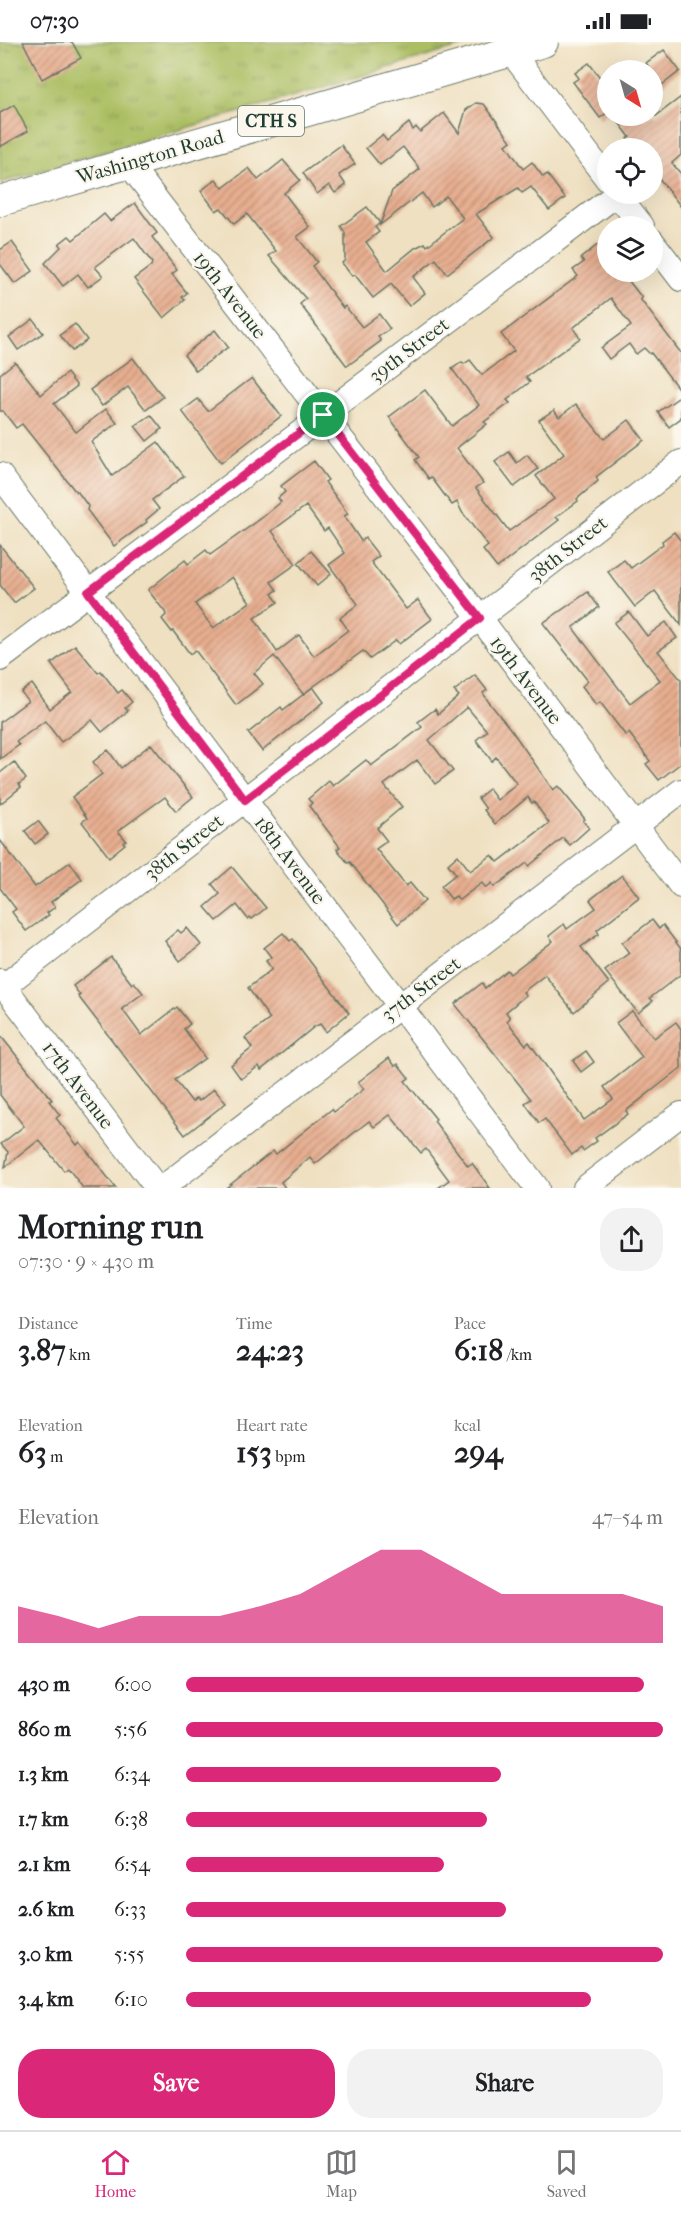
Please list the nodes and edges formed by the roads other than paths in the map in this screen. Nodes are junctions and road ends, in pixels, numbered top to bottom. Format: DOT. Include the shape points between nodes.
graph roads {
  1 [pos="543,42"];
  2 [pos="511,52"];
  3 [pos="128,163"];
  4 [pos="597,165"];
  5 [pos="0,201"];
  6 [pos="604,204"];
  7 [pos="625,204"];
  8 [pos="634,216"];
  9 [pos="663,255"];
  10 [pos="681,279"];
  11 [pos="323,415"];
  12 [pos="681,462"];
  13 [pos="0,475"];
  14 [pos="88,592"];
  15 [pos="480,618"];
  16 [pos="0,658"];
  17 [pos="681,790"];
  18 [pos="245,800"];
  19 [pos="635,825"];
  20 [pos="681,886"];
  21 [pos="1,985"];
  22 [pos="400,1006"];
  23 [pos="681,1114"];
  24 [pos="157,1188"];
  25 [pos="162,1188"];
  26 [pos="537,1188"];
  27 [pos="585,1188"];
  1 -- 2 [label="main road, Washington Road / CTH S"];
  2 -- 3 [label="main road, Washington Road / CTH S"];
  2 -- 4 [label="street"];
  3 -- 5 [label="main road, Washington Road / CTH S"];
  3 -- 11 [label="street, 19th Avenue"];
  6 -- 11 [label="street, 39th Street"];
  7 -- 8 [label="street"];
  9 -- 10 [label="street"];
  11 -- 14 [label="street, 39th Street"];
  11 -- 15 [label="street, 19th Avenue"];
  12 -- 15 [label="street, 38th Street"];
  13 -- 14 [label="street, 18th Avenue"];
  14 -- 16 [label="street, 39th Street"];
  14 -- 18 [label="street, 18th Avenue"];
  15 -- 18 [label="street, 38th Street"];
  15 -- 19 [label="street, 19th Avenue"];
  17 -- 19 [label="street, 37th Street"];
  18 -- 21 [label="street, 38th Street"];
  18 -- 22 [label="street, 18th Avenue"];
  19 -- 20 [label="street, 19th Avenue"];
  19 -- 22 [label="street, 37th Street"];
  21 -- 24 [label="street, 17th Avenue"];
  22 -- 25 [label="street, 37th Street"];
  22 -- 26 [label="street, 18th Avenue"];
  23 -- 27 [label="street"];
}
